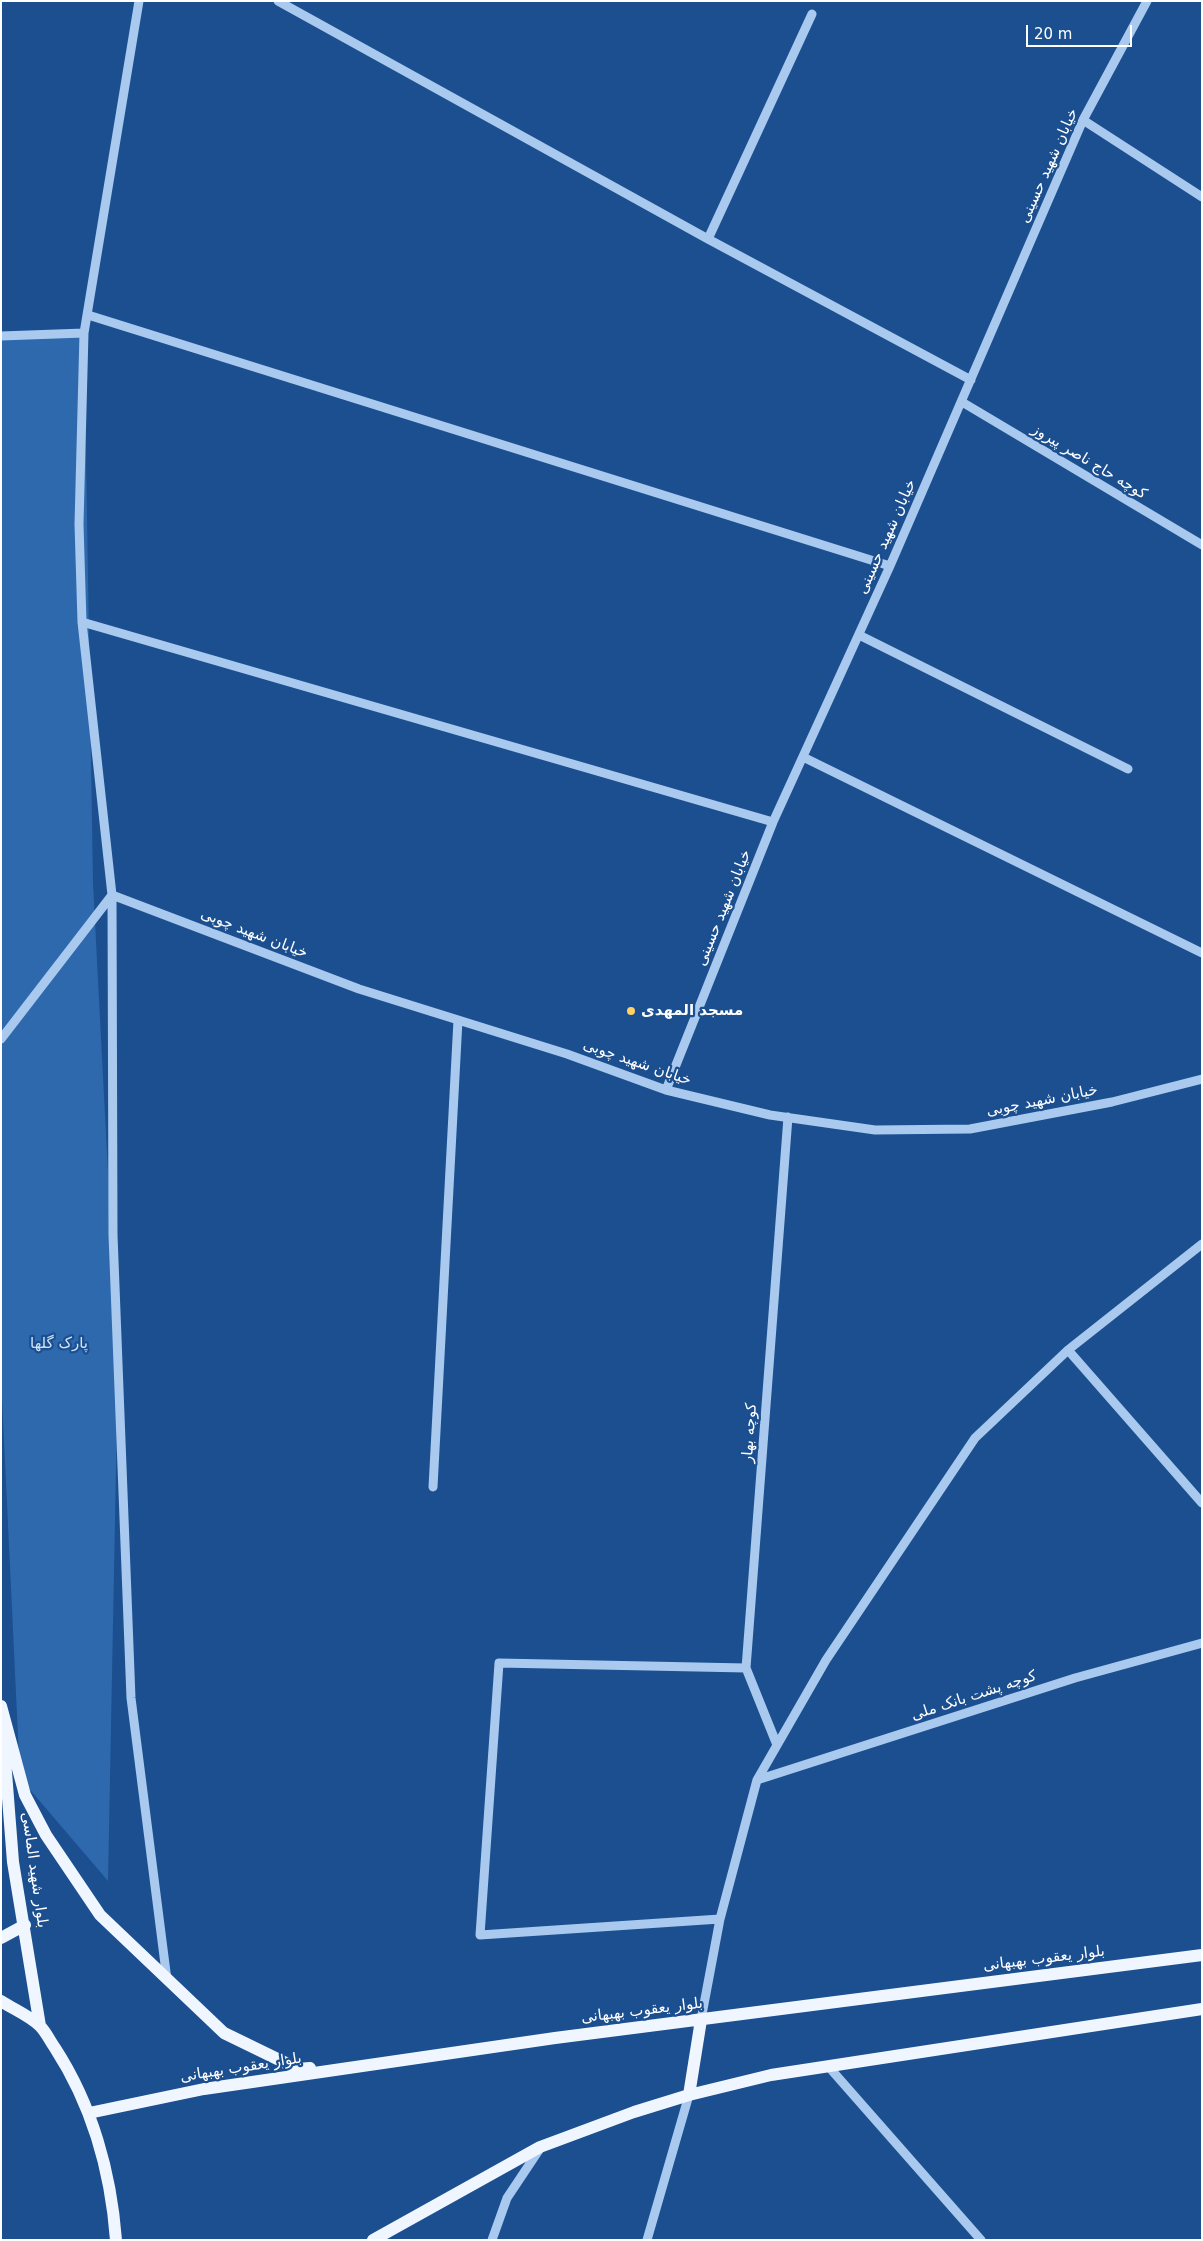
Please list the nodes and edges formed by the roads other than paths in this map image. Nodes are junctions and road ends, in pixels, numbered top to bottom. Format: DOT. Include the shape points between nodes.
graph roads {
  1 [pos="139,1"];
  2 [pos="278,1"];
  3 [pos="1147,1"];
  4 [pos="812,14"];
  5 [pos="1084,120"];
  6 [pos="1202,197"];
  7 [pos="708,239"];
  8 [pos="88,315"];
  9 [pos="84,333"];
  10 [pos="1,336"];
  11 [pos="971,380"];
  12 [pos="962,402"];
  13 [pos="1202,545"];
  14 [pos="890,566"];
  15 [pos="82,622"];
  16 [pos="859,635"];
  17 [pos="803,757"];
  18 [pos="1128,769"];
  19 [pos="773,822"];
  20 [pos="112,895"];
  21 [pos="1202,953"];
  22 [pos="458,1020"];
  23 [pos="1,1039"];
  24 [pos="1202,1079"];
  25 [pos="666,1090"];
  26 [pos="788,1117"];
  27 [pos="1202,1244"];
  28 [pos="1068,1350"];
  29 [pos="433,1487"];
  30 [pos="1202,1503"];
  31 [pos="1202,1642"];
  32 [pos="746,1668"];
  33 [pos="1,1706"];
  34 [pos="1,1717"];
  35 [pos="777,1745"];
  36 [pos="757,1780"];
  37 [pos="720,1919"];
  38 [pos="25,1925"];
  39 [pos="1,1938"];
  40 [pos="1202,1954"];
  41 [pos="167,1981"];
  42 [pos="1,2002"];
  43 [pos="1202,2009"];
  44 [pos="701,2020"];
  45 [pos="40,2026"];
  46 [pos="390,2064"];
  47 [pos="828,2066"];
  48 [pos="689,2095"];
  49 [pos="89,2112"];
  50 [pos="540,2147"];
  51 [pos="116,2240"];
  52 [pos="373,2240"];
  53 [pos="492,2240"];
  54 [pos="647,2240"];
  55 [pos="981,2240"];
  1 -- 8 [label="street"];
  2 -- 7 [label="street"];
  3 -- 5 [label="street, خیابان شهید حسینی"];
  4 -- 7 [label="street"];
  5 -- 6 [label="street"];
  5 -- 11 [label="street, خیابان شهید حسینی"];
  7 -- 11 [label="street"];
  8 -- 9 [label="street"];
  8 -- 14 [label="street"];
  9 -- 10 [label="street"];
  9 -- 15 [label="street" via="79,524"];
  11 -- 12 [label="street, خیابان شهید حسینی"];
  12 -- 13 [label="street, کوچه حاج ناصر پیروز"];
  12 -- 14 [label="street, خیابان شهید حسینی"];
  14 -- 16 [label="street, خیابان شهید حسینی"];
  15 -- 19 [label="street"];
  15 -- 20 [label="street"];
  16 -- 17 [label="street, خیابان شهید حسینی"];
  16 -- 18 [label="street"];
  17 -- 19 [label="street, خیابان شهید حسینی"];
  17 -- 21 [label="street"];
  19 -- 25 [label="street, خیابان شهید حسینی"];
  20 -- 22 [label="street, خیابان شهید چوبی" via="359,989"];
  20 -- 23 [label="street"];
  20 -- 41 [label="street" via="113,1235 131,1698"];
  22 -- 25 [label="street, خیابان شهید چوبی" via="568,1054"];
  22 -- 29 [label="street"];
  24 -- 26 [label="street, خیابان شهید چوبی" via="1112,1102 970,1129 875,1130"];
  25 -- 26 [label="street, خیابان شهید چوبی"];
  26 -- 32 [label="street, کوچه بهار"];
  27 -- 28 [label="street"];
  28 -- 30 [label="street"];
  28 -- 35 [label="street" via="975,1438 826,1660"];
  31 -- 36 [label="street, کوچه پشت بانک ملی" via="1075,1678"];
  32 -- 35 [label="street, کوچه بهار"];
  32 -- 37 [label="street" via="499,1663 480,1935"];
  33 -- 41 [label="main road" via="25,1795 46,1835 100,1915"];
  34 -- 38 [label="main road, بلوار شهید الماسی" via="13,1862"];
  35 -- 36 [label="street"];
  36 -- 37 [label="street"];
  37 -- 44 [label="street"];
  38 -- 39 [label="main road"];
  38 -- 45 [label="main road, بلوار شهید الماسی"];
  40 -- 44 [label="main road, بلوار یعقوب بهبهانی"];
  41 -- 46 [label="main road" via="224,2032 298,2069"];
  42 -- 45 [label="main road"];
  43 -- 47 [label="main road"];
  44 -- 46 [label="main road, بلوار یعقوب بهبهانی" via="555,2038"];
  44 -- 48 [label="main road"];
  45 -- 49 [label="main road" via="69,2069"];
  46 -- 49 [label="main road, بلوار یعقوب بهبهانی" via="204,2088"];
  47 -- 48 [label="main road" via="771,2075"];
  47 -- 55 [label="street"];
  48 -- 50 [label="main road"];
  48 -- 54 [label="street"];
  49 -- 51 [label="main road" via="104,2163"];
  50 -- 52 [label="main road"];
  50 -- 53 [label="street" via="507,2198"];
}
